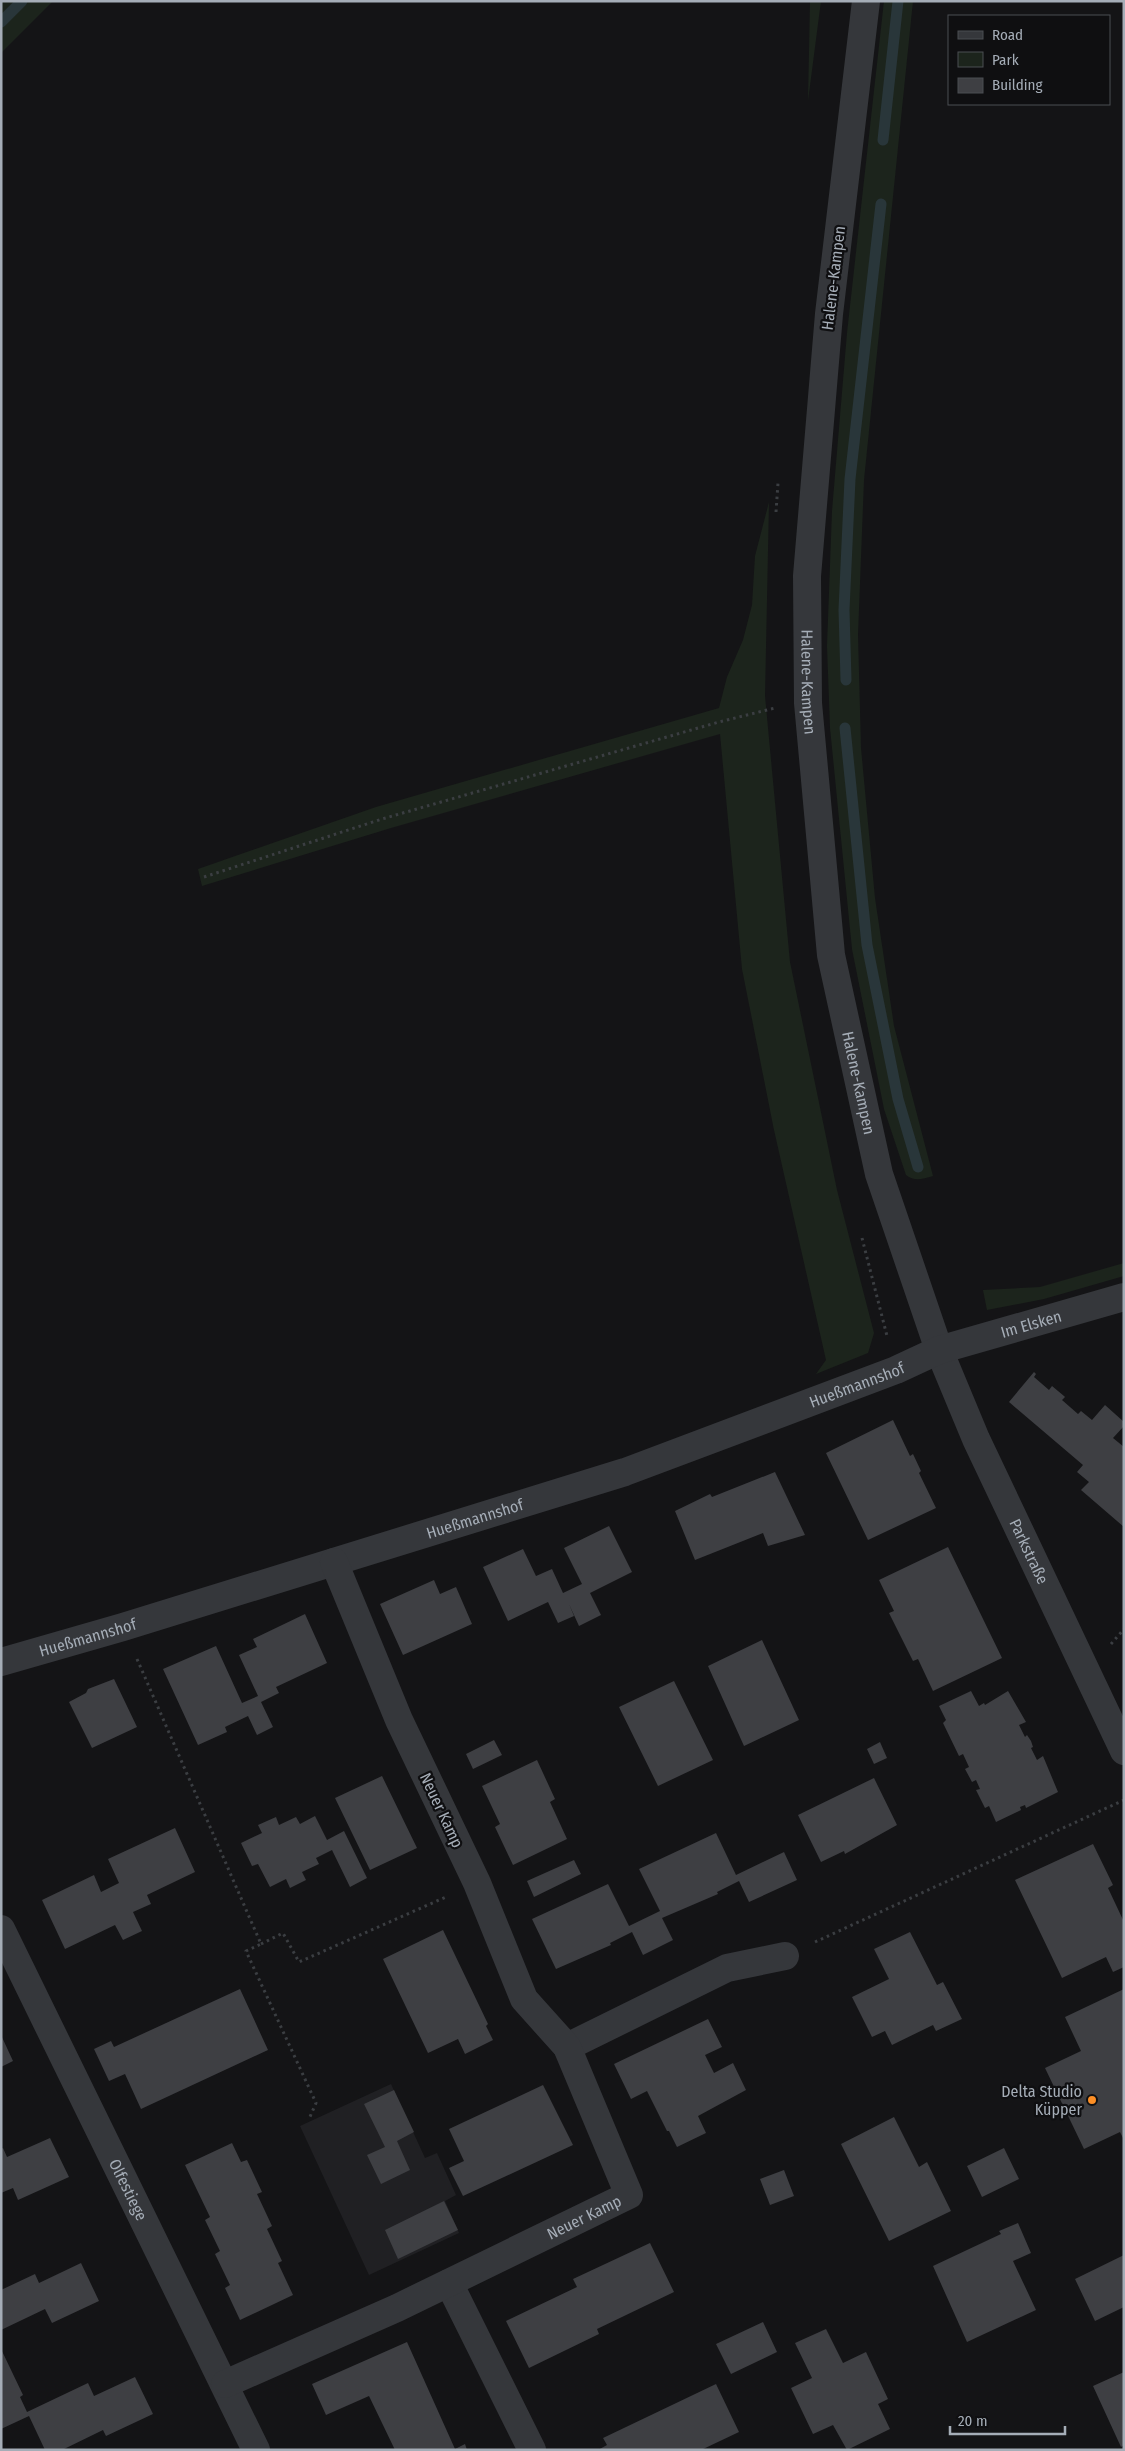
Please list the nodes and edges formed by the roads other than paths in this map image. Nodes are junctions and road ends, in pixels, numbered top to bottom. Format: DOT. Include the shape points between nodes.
graph roads {
  1 [pos="866,1"];
  2 [pos="1124,1297"];
  3 [pos="939,1350"];
  4 [pos="334,1562"];
  5 [pos="1,1662"];
  6 [pos="1124,1751"];
  7 [pos="1,1929"];
  8 [pos="785,1956"];
  9 [pos="567,2047"];
  10 [pos="449,2283"];
  11 [pos="225,2384"];
  12 [pos="256,2450"];
  13 [pos="532,2450"];
  1 -- 3 [label="street, Halene-Kampen" via="818,432 807,576 808,703 831,955 879,1174"];
  2 -- 3 [label="street, Im Elsken"];
  3 -- 4 [label="street, Hueßmannshof" via="896,1370 625,1472"];
  3 -- 6 [label="street, Parkstraße" via="976,1439"];
  4 -- 5 [label="street, Hueßmannshof"];
  4 -- 9 [label="street, Neuer Kamp" via="399,1720 477,1883 524,2000"];
  7 -- 11 [label="street, Olfestiege"];
  8 -- 9 [label="street" via="727,1968"];
  9 -- 10 [label="street, Neuer Kamp" via="629,2195"];
  10 -- 11 [label="street, Neuer Kamp"];
  10 -- 13 [label="street"];
  11 -- 12 [label="street, Olfestiege"];
}
